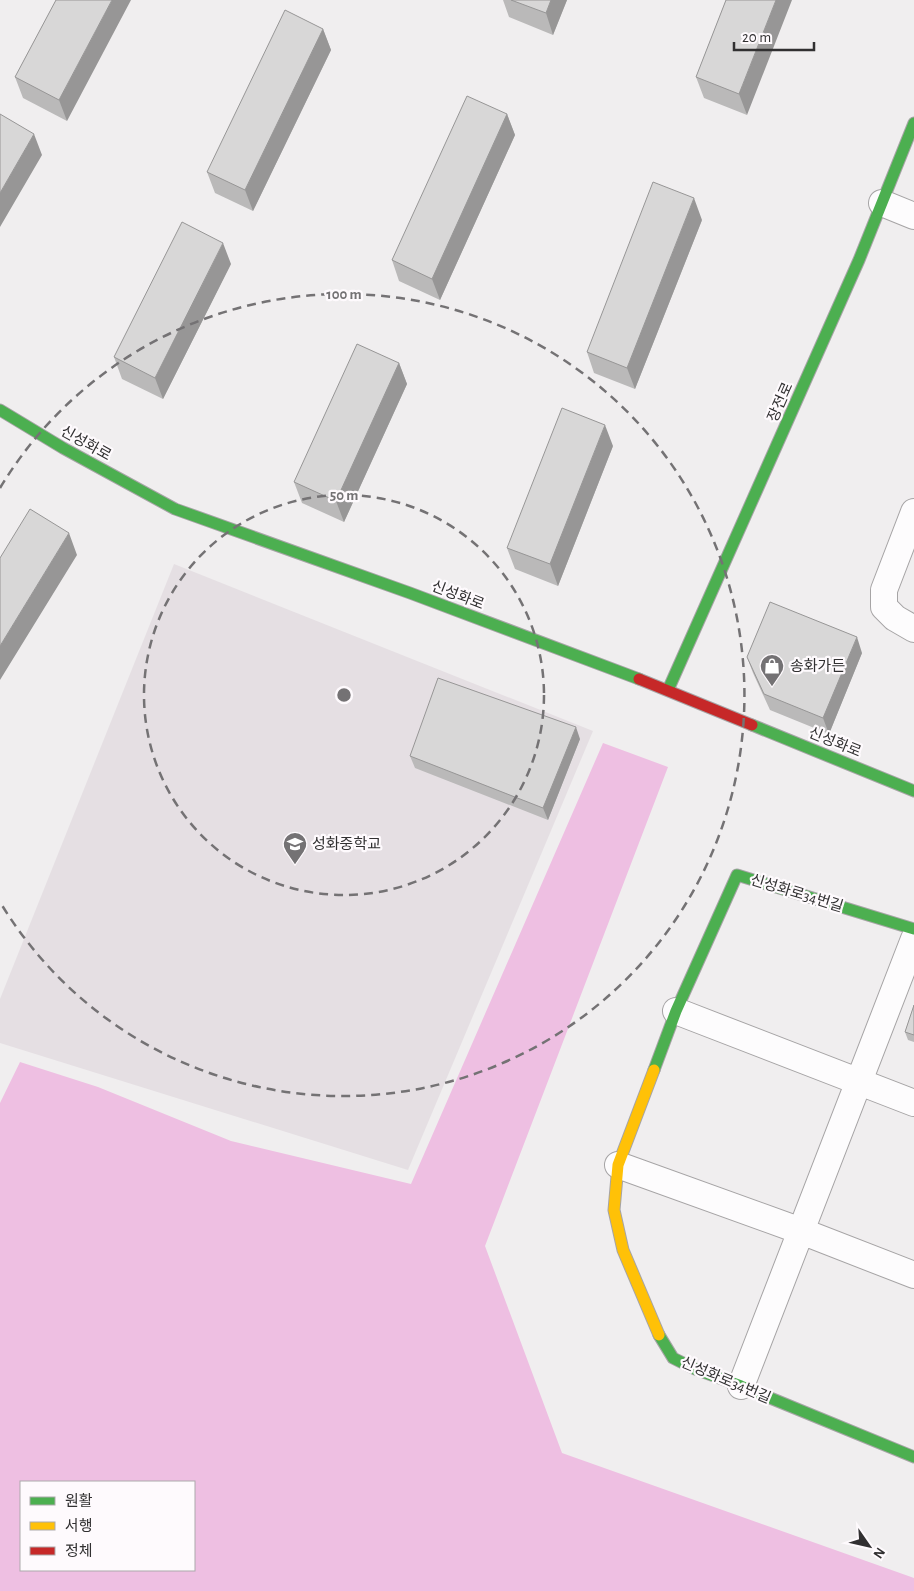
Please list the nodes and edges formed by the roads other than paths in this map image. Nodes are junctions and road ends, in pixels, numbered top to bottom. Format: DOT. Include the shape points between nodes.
graph roads {
  1 [pos="914,124"];
  2 [pos="882,203"];
  3 [pos="914,216"];
  4 [pos="0,410"];
  5 [pos="914,512"];
  6 [pos="914,630"];
  7 [pos="668,690"];
  8 [pos="914,791"];
  9 [pos="914,929"];
  10 [pos="914,939"];
  11 [pos="676,1011"];
  12 [pos="859,1082"];
  13 [pos="914,1103"];
  14 [pos="618,1165"];
  15 [pos="801,1231"];
  16 [pos="914,1276"];
  17 [pos="741,1386"];
  18 [pos="914,1457"];
  1 -- 2 [label="street, 장전로"];
  2 -- 3 [label="street"];
  2 -- 7 [label="street, 장전로"];
  4 -- 7 [label="street, 신성화로" via="62,448 175,509"];
  5 -- 6 [label="street" via="884,590 884,607"];
  7 -- 8 [label="street, 신성화로"];
  9 -- 11 [label="street, 신성화로34번길" via="737,875"];
  10 -- 12 [label="street"];
  11 -- 12 [label="street"];
  11 -- 14 [label="street, 신성화로34번길"];
  12 -- 13 [label="street"];
  12 -- 15 [label="street"];
  14 -- 15 [label="street"];
  14 -- 17 [label="street, 신성화로34번길" via="614,1210 623,1250 661,1341 674,1358"];
  15 -- 16 [label="street"];
  15 -- 17 [label="street"];
  17 -- 18 [label="street, 신성화로34번길"];
}
